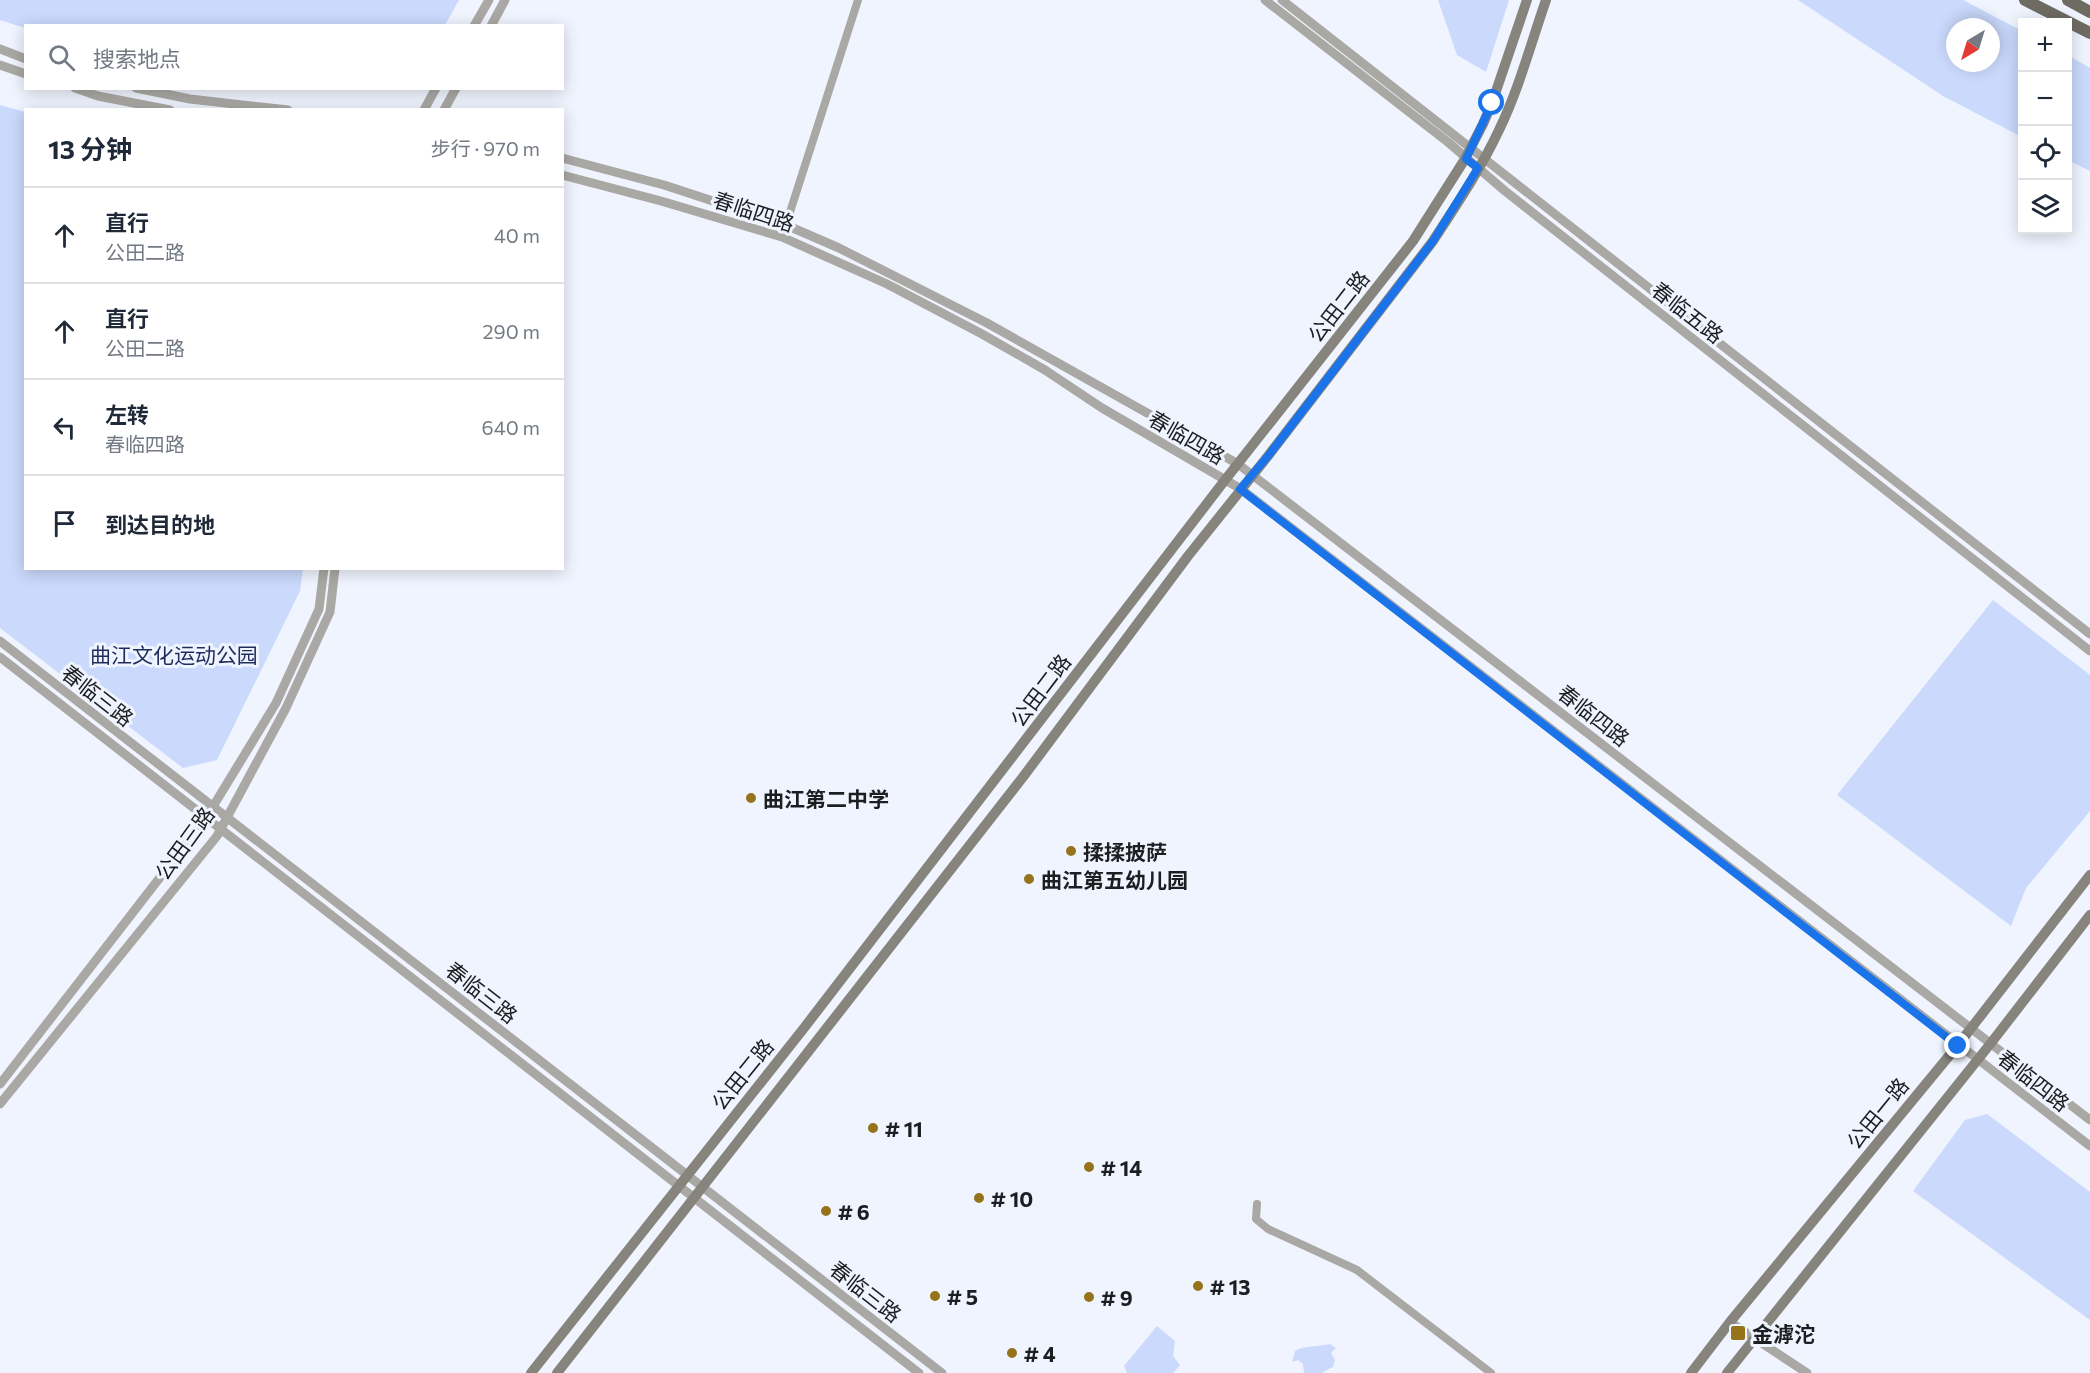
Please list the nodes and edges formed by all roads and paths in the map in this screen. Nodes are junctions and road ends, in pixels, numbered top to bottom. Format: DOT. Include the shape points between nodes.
graph roads {
  1 [pos="489,0"];
  2 [pos="505,0"];
  3 [pos="858,0"];
  4 [pos="1265,0"];
  5 [pos="1282,0"];
  6 [pos="1527,0"];
  7 [pos="1546,0"];
  8 [pos="2025,0"];
  9 [pos="2068,0"];
  10 [pos="2090,12"];
  11 [pos="475,24"];
  12 [pos="492,24"];
  13 [pos="2090,33"];
  14 [pos="0,49"];
  15 [pos="24,58"];
  16 [pos="0,65"];
  17 [pos="24,73"];
  18 [pos="81,90"];
  19 [pos="146,90"];
  20 [pos="435,90"];
  21 [pos="455,90"];
  22 [pos="160,108"];
  23 [pos="270,108"];
  24 [pos="425,108"];
  25 [pos="445,108"];
  26 [pos="1471,147"];
  27 [pos="564,159"];
  28 [pos="1466,159"];
  29 [pos="1480,163"];
  30 [pos="564,177"];
  31 [pos="786,225"];
  32 [pos="782,237"];
  33 [pos="1238,464"];
  34 [pos="1253,475"];
  35 [pos="1225,480"];
  36 [pos="1240,489"];
  37 [pos="324,570"];
  38 [pos="335,570"];
  39 [pos="2090,634"];
  40 [pos="0,641"];
  41 [pos="2090,651"];
  42 [pos="0,657"];
  43 [pos="213,807"];
  44 [pos="227,818"];
  45 [pos="206,819"];
  46 [pos="220,830"];
  47 [pos="2090,875"];
  48 [pos="2090,915"];
  49 [pos="1971,1029"];
  50 [pos="1991,1043"];
  51 [pos="1958,1046"];
  52 [pos="1977,1060"];
  53 [pos="0,1084"];
  54 [pos="0,1104"];
  55 [pos="2090,1120"];
  56 [pos="2090,1146"];
  57 [pos="687,1174"];
  58 [pos="679,1185"];
  59 [pos="704,1187"];
  60 [pos="695,1197"];
  61 [pos="1257,1204"];
  62 [pos="1730,1322"];
  63 [pos="1755,1338"];
  64 [pos="531,1373"];
  65 [pos="557,1373"];
  66 [pos="919,1373"];
  67 [pos="942,1373"];
  68 [pos="1491,1373"];
  69 [pos="1691,1373"];
  70 [pos="1727,1373"];
  71 [pos="1807,1373"];
  1 -- 11 [label="street"];
  2 -- 12 [label="street"];
  3 -- 31 [label="street"];
  4 -- 28 [label="street, 春临五路"];
  5 -- 26 [label="street, 春临五路"];
  6 -- 26 [label="main road, 公田二路" via="1492,103"];
  7 -- 29 [label="main road, 公田二路" via="1514,95"];
  8 -- 13 [label="main road"];
  9 -- 10 [label="main road"];
  14 -- 15 [label="street"];
  16 -- 17 [label="street"];
  18 -- 22 [label="street"];
  19 -- 23 [label="street"];
  20 -- 24 [label="street"];
  21 -- 25 [label="street"];
  26 -- 28 [label="main road, 公田二路"];
  26 -- 29 [label="street, 春临五路"];
  27 -- 31 [label="street, 春临四路" via="664,185"];
  28 -- 29 [label="street, 春临五路"];
  28 -- 33 [label="main road, 公田二路" via="1413,242"];
  29 -- 34 [label="main road, 公田二路" via="1433,241"];
  29 -- 39 [label="street, 春临五路"];
  29 -- 41 [label="street, 春临五路"];
  30 -- 32 [label="street, 春临四路"];
  31 -- 32 [label="street"];
  31 -- 33 [label="street, 春临四路" via="987,323"];
  32 -- 35 [label="street, 春临四路" via="887,284 982,334"];
  33 -- 34 [label="street, 春临四路"];
  33 -- 35 [label="main road, 公田二路"];
  34 -- 36 [label="main road, 公田二路"];
  34 -- 49 [label="street, 春临四路"];
  35 -- 36 [label="street, 春临四路"];
  35 -- 57 [label="main road, 公田二路"];
  36 -- 51 [label="street, 春临四路"];
  36 -- 59 [label="main road, 公田二路" via="1023,777"];
  37 -- 43 [label="street, 公田三路" via="319,609 276,703"];
  38 -- 44 [label="street, 公田三路" via="330,612 286,708"];
  40 -- 43 [label="street, 春临三路"];
  42 -- 45 [label="street, 春临三路"];
  43 -- 44 [label="street, 春临三路"];
  43 -- 45 [label="street, 公田三路"];
  44 -- 46 [label="street, 公田三路"];
  44 -- 57 [label="street, 春临三路"];
  45 -- 46 [label="street, 春临三路"];
  45 -- 53 [label="street, 公田三路"];
  46 -- 54 [label="street, 公田三路"];
  46 -- 58 [label="street, 春临三路"];
  47 -- 49 [label="main road, 公田一路"];
  48 -- 50 [label="main road"];
  49 -- 50 [label="street, 春临四路"];
  49 -- 51 [label="main road, 公田一路"];
  50 -- 52 [label="main road"];
  50 -- 55 [label="street, 春临四路"];
  51 -- 52 [label="street, 春临四路"];
  51 -- 62 [label="main road, 公田一路"];
  52 -- 56 [label="street, 春临四路"];
  52 -- 63 [label="main road"];
  57 -- 58 [label="main road, 公田二路"];
  57 -- 59 [label="street, 春临三路"];
  58 -- 60 [label="street, 春临三路"];
  58 -- 64 [label="main road, 公田二路"];
  59 -- 60 [label="main road, 公田二路"];
  59 -- 67 [label="street, 春临三路"];
  60 -- 65 [label="main road, 公田二路"];
  60 -- 66 [label="street, 春临三路"];
  61 -- 68 [label="street" via="1256,1219 1268,1229 1357,1270"];
  62 -- 63 [label="street"];
  62 -- 69 [label="main road, 公田一路"];
  63 -- 70 [label="main road"];
  63 -- 71 [label="street"];
}
